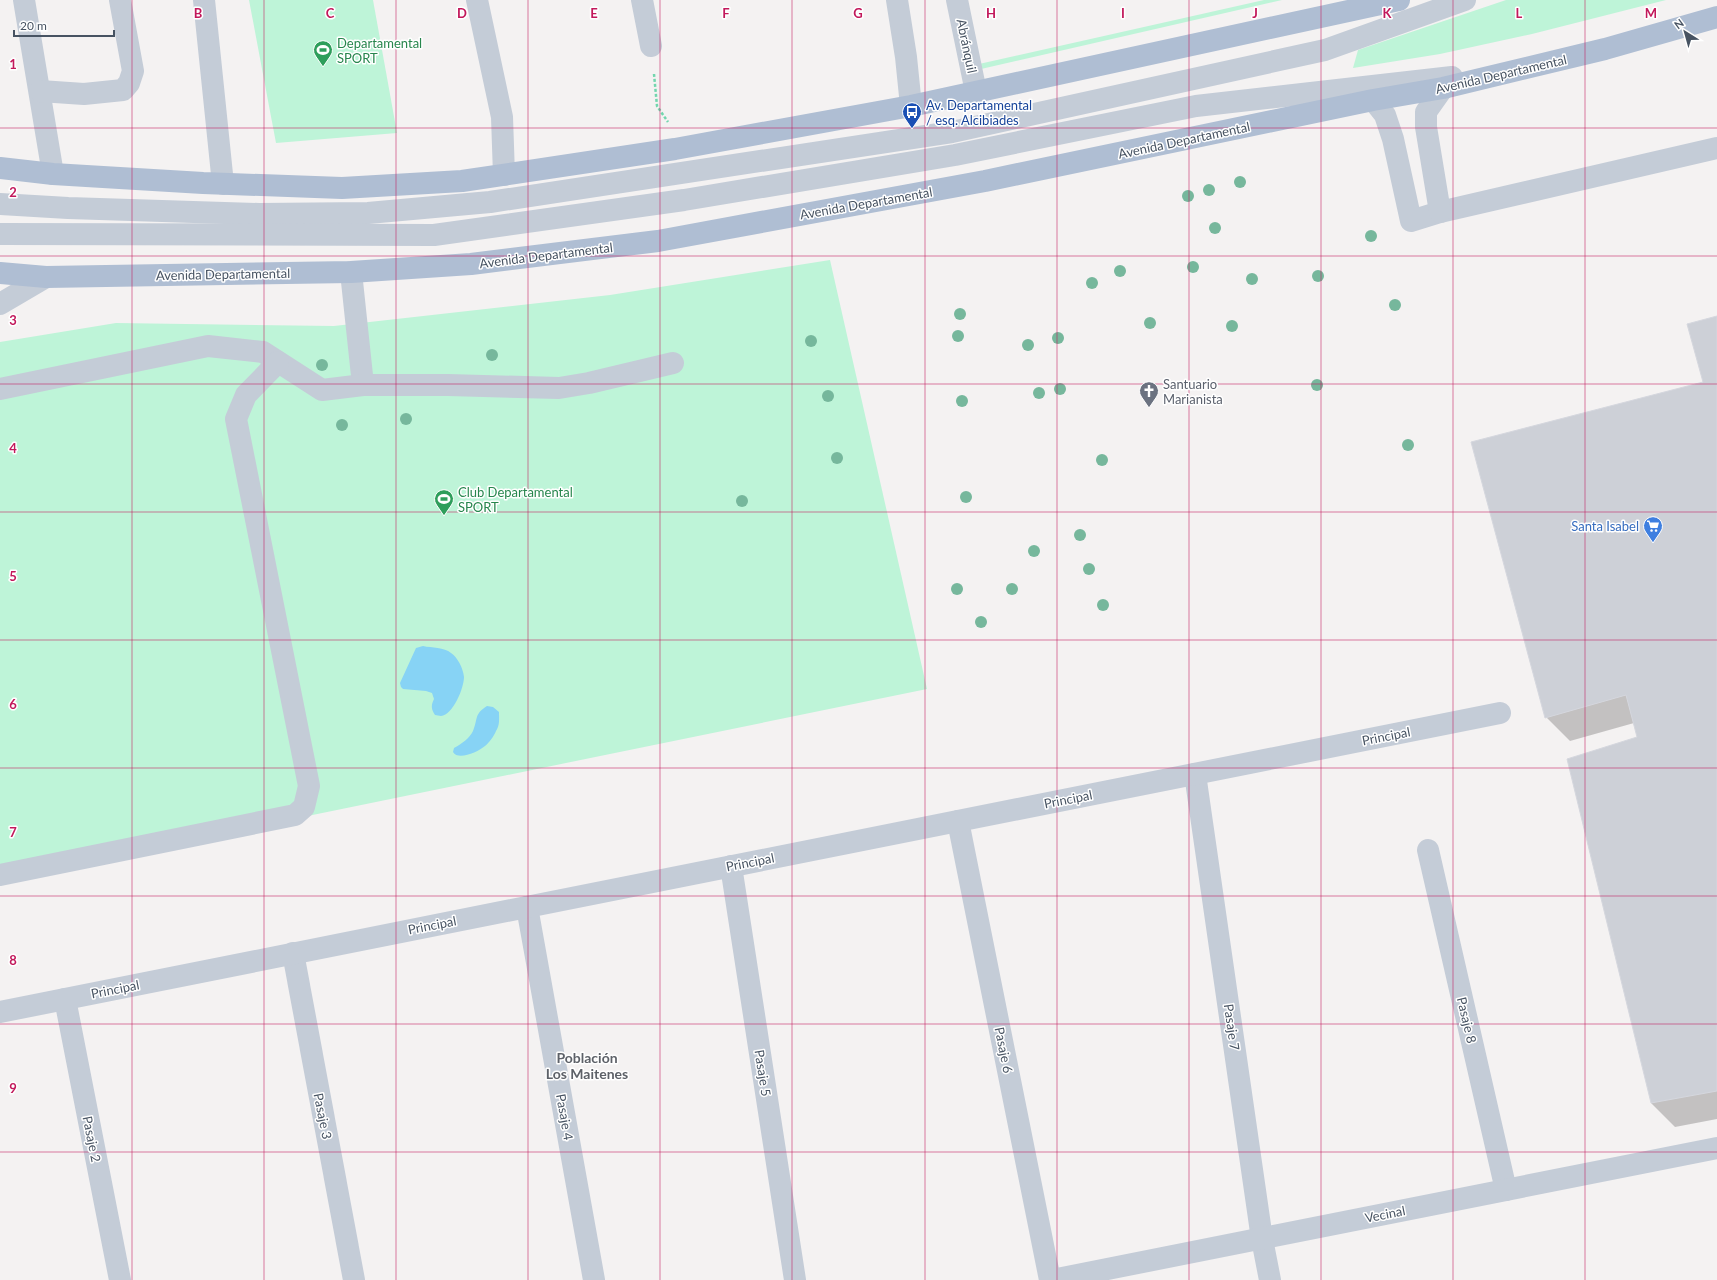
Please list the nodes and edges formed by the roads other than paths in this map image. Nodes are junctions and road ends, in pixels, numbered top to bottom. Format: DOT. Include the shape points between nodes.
graph roads {
  1 [pos="24,0"];
  2 [pos="120,0"];
  3 [pos="204,0"];
  4 [pos="477,0"];
  5 [pos="642,0"];
  6 [pos="897,0"];
  7 [pos="957,0"];
  8 [pos="1399,0"];
  9 [pos="1466,0"];
  10 [pos="1717,18"];
  11 [pos="651,46"];
  12 [pos="1526,68"];
  13 [pos="1443,88"];
  14 [pos="40,91"];
  15 [pos="976,92"];
  16 [pos="1373,100"];
  17 [pos="911,106"];
  18 [pos="1717,148"];
  19 [pos="0,168"];
  20 [pos="53,174"];
  21 [pos="504,175"];
  22 [pos="223,184"];
  23 [pos="0,204"];
  24 [pos="1440,212"];
  25 [pos="0,234"];
  26 [pos="351,272"];
  27 [pos="0,274"];
  28 [pos="46,277"];
  29 [pos="0,304"];
  30 [pos="278,362"];
  31 [pos="673,363"];
  32 [pos="363,385"];
  33 [pos="0,389"];
  34 [pos="1500,713"];
  35 [pos="1195,774"];
  36 [pos="958,821"];
  37 [pos="1428,850"];
  38 [pos="731,866"];
  39 [pos="0,876"];
  40 [pos="527,907"];
  41 [pos="293,953"];
  42 [pos="65,999"];
  43 [pos="0,1012"];
  44 [pos="1717,1148"];
  45 [pos="1506,1190"];
  46 [pos="1262,1239"];
  47 [pos="1122,1273"];
  48 [pos="120,1280"];
  49 [pos="354,1280"];
  50 [pos="594,1280"];
  51 [pos="795,1280"];
  52 [pos="1051,1280"];
  53 [pos="1270,1280"];
  1 -- 14 [label="street"];
  2 -- 14 [label="street" via="134,71 129,83 122,90 84,94"];
  3 -- 22 [label="street"];
  4 -- 21 [label="street" via="502,117"];
  5 -- 11 [label="street"];
  6 -- 17 [label="street"];
  7 -- 15 [label="street, Abránquil"];
  8 -- 15 [label="main road"];
  9 -- 23 [label="street" via="1325,50 952,132 490,202 368,213 259,214"];
  10 -- 12 [label="main road, Avenida Departamental"];
  12 -- 13 [label="main road, Avenida Departamental"];
  12 -- 25 [label="street" via="1196,106 955,155 684,200 434,235"];
  13 -- 16 [label="main road, Avenida Departamental"];
  13 -- 24 [label="street" via="1426,112 1426,127"];
  14 -- 20 [label="street"];
  15 -- 17 [label="main road"];
  16 -- 24 [label="street" via="1385,115 1393,139 1411,221"];
  16 -- 26 [label="main road, Avenida Departamental" via="985,181 658,241 471,264"];
  17 -- 21 [label="main road" via="675,149"];
  18 -- 24 [label="street"];
  19 -- 20 [label="main road"];
  20 -- 22 [label="main road"];
  21 -- 22 [label="main road" via="462,181 342,188"];
  26 -- 28 [label="main road, Avenida Departamental"];
  26 -- 32 [label="street"];
  27 -- 28 [label="main road, Avenida Departamental"];
  28 -- 29 [label="street"];
  30 -- 32 [label="street" via="322,390"];
  30 -- 33 [label="street" via="263,352 208,346"];
  30 -- 39 [label="street" via="246,396 236,419 310,786 304,807 295,815"];
  31 -- 32 [label="street" via="559,388"];
  34 -- 35 [label="street, Principal"];
  35 -- 36 [label="street, Principal"];
  35 -- 46 [label="street, Pasaje 7"];
  36 -- 38 [label="street, Principal"];
  36 -- 52 [label="street, Pasaje 6"];
  37 -- 45 [label="street, Pasaje 8"];
  38 -- 40 [label="street, Principal"];
  38 -- 51 [label="street, Pasaje 5"];
  40 -- 41 [label="street, Principal"];
  40 -- 50 [label="street, Pasaje 4"];
  41 -- 42 [label="street, Principal"];
  41 -- 49 [label="street, Pasaje 3"];
  42 -- 43 [label="street, Principal"];
  42 -- 48 [label="street, Pasaje 2"];
  44 -- 45 [label="street, Vecinal"];
  45 -- 46 [label="street, Vecinal"];
  46 -- 47 [label="street, Vecinal"];
  46 -- 53 [label="street, Pasaje 7"];
  47 -- 52 [label="street, Vecinal"];
}
